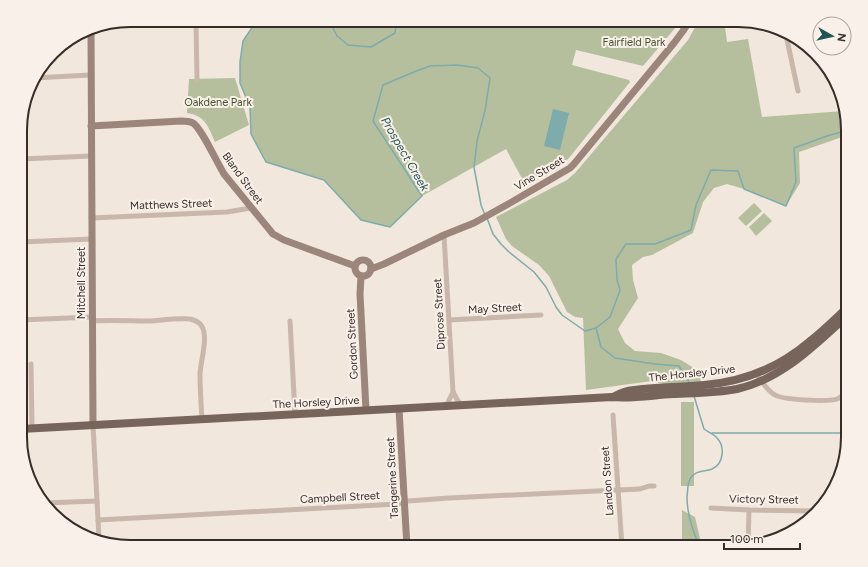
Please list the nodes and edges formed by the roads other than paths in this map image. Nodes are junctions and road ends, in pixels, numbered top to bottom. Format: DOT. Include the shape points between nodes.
graph roads {
  1 [pos="196,27"];
  2 [pos="686,27"];
  3 [pos="91,35"];
  4 [pos="787,40"];
  5 [pos="91,76"];
  6 [pos="41,78"];
  7 [pos="197,80"];
  8 [pos="798,91"];
  9 [pos="91,126"];
  10 [pos="91,156"];
  11 [pos="27,159"];
  12 [pos="251,208"];
  13 [pos="91,218"];
  14 [pos="444,236"];
  15 [pos="91,239"];
  16 [pos="27,242"];
  17 [pos="355,266"];
  18 [pos="371,268"];
  19 [pos="361,276"];
  20 [pos="841,313"];
  21 [pos="541,315"];
  22 [pos="92,319"];
  23 [pos="27,320"];
  24 [pos="449,320"];
  25 [pos="290,321"];
  26 [pos="841,321"];
  27 [pos="31,364"];
  28 [pos="759,378"];
  29 [pos="453,392"];
  30 [pos="841,397"];
  31 [pos="462,405"];
  32 [pos="446,406"];
  33 [pos="399,409"];
  34 [pos="366,410"];
  35 [pos="295,414"];
  36 [pos="613,415"];
  37 [pos="202,419"];
  38 [pos="93,425"];
  39 [pos="27,428"];
  40 [pos="32,428"];
  41 [pos="654,486"];
  42 [pos="618,490"];
  43 [pos="97,501"];
  44 [pos="404,502"];
  45 [pos="51,503"];
  46 [pos="711,508"];
  47 [pos="748,510"];
  48 [pos="810,511"];
  49 [pos="98,520"];
  50 [pos="99,535"];
  51 [pos="407,540"];
  52 [pos="622,540"];
  53 [pos="748,540"];
  1 -- 7 [label="street"];
  2 -- 14 [label="street, Vine Street" via="574,164 498,210"];
  3 -- 5 [label="street, Mitchell Street"];
  4 -- 8 [label="street"];
  5 -- 6 [label="street"];
  5 -- 9 [label="street, Mitchell Street"];
  9 -- 10 [label="street, Mitchell Street"];
  9 -- 12 [label="street, Bland Street" via="192,122 222,171"];
  10 -- 11 [label="street"];
  10 -- 13 [label="street, Mitchell Street"];
  12 -- 13 [label="street, Matthews Street" via="227,212"];
  12 -- 17 [label="street, Bland Street" via="277,237"];
  13 -- 15 [label="street, Mitchell Street"];
  14 -- 18 [label="street, Vine Street"];
  14 -- 24 [label="street, Diprose Street"];
  15 -- 16 [label="street"];
  15 -- 22 [label="street, Mitchell Street"];
  17 -- 18 [label="street" via="358,262 365,261"];
  17 -- 19 [label="street"];
  18 -- 19 [label="street" via="367,275"];
  19 -- 34 [label="street, Gordon Street"];
  20 -- 28 [label="main road, The Horsley Drive" via="810,342"];
  21 -- 24 [label="street, May Street"];
  22 -- 23 [label="street"];
  22 -- 37 [label="street" via="189,319 196,320 202,325"];
  22 -- 38 [label="street, Mitchell Street"];
  24 -- 29 [label="street, Diprose Street"];
  25 -- 35 [label="street"];
  26 -- 28 [label="main road, The Horsley Drive" via="793,363 772,376"];
  27 -- 40 [label="street"];
  28 -- 30 [label="street" via="779,397 829,400"];
  28 -- 31 [label="main road, The Horsley Drive" via="740,379 702,389 651,388 612,397"];
  29 -- 31 [label="street"];
  29 -- 32 [label="street, Diprose Street"];
  31 -- 32 [label="main road, The Horsley Drive"];
  32 -- 33 [label="main road, The Horsley Drive"];
  33 -- 34 [label="main road, The Horsley Drive"];
  33 -- 44 [label="street, Tangerine Street"];
  34 -- 35 [label="main road, The Horsley Drive"];
  35 -- 37 [label="main road, The Horsley Drive"];
  36 -- 42 [label="street, Landon Street"];
  37 -- 38 [label="main road, The Horsley Drive"];
  38 -- 40 [label="main road, The Horsley Drive"];
  38 -- 43 [label="street, Mitchell Street"];
  39 -- 40 [label="main road, The Horsley Drive"];
  41 -- 42 [label="street, Campbell Street"];
  42 -- 44 [label="street, Campbell Street"];
  42 -- 52 [label="street, Landon Street"];
  43 -- 45 [label="street"];
  43 -- 49 [label="street, Mitchell Street"];
  44 -- 49 [label="street, Campbell Street"];
  44 -- 51 [label="street, Tangerine Street"];
  46 -- 47 [label="street, Victory Street"];
  47 -- 48 [label="street, Victory Street"];
  47 -- 53 [label="street"];
  49 -- 50 [label="street, Mitchell Street"];
}
